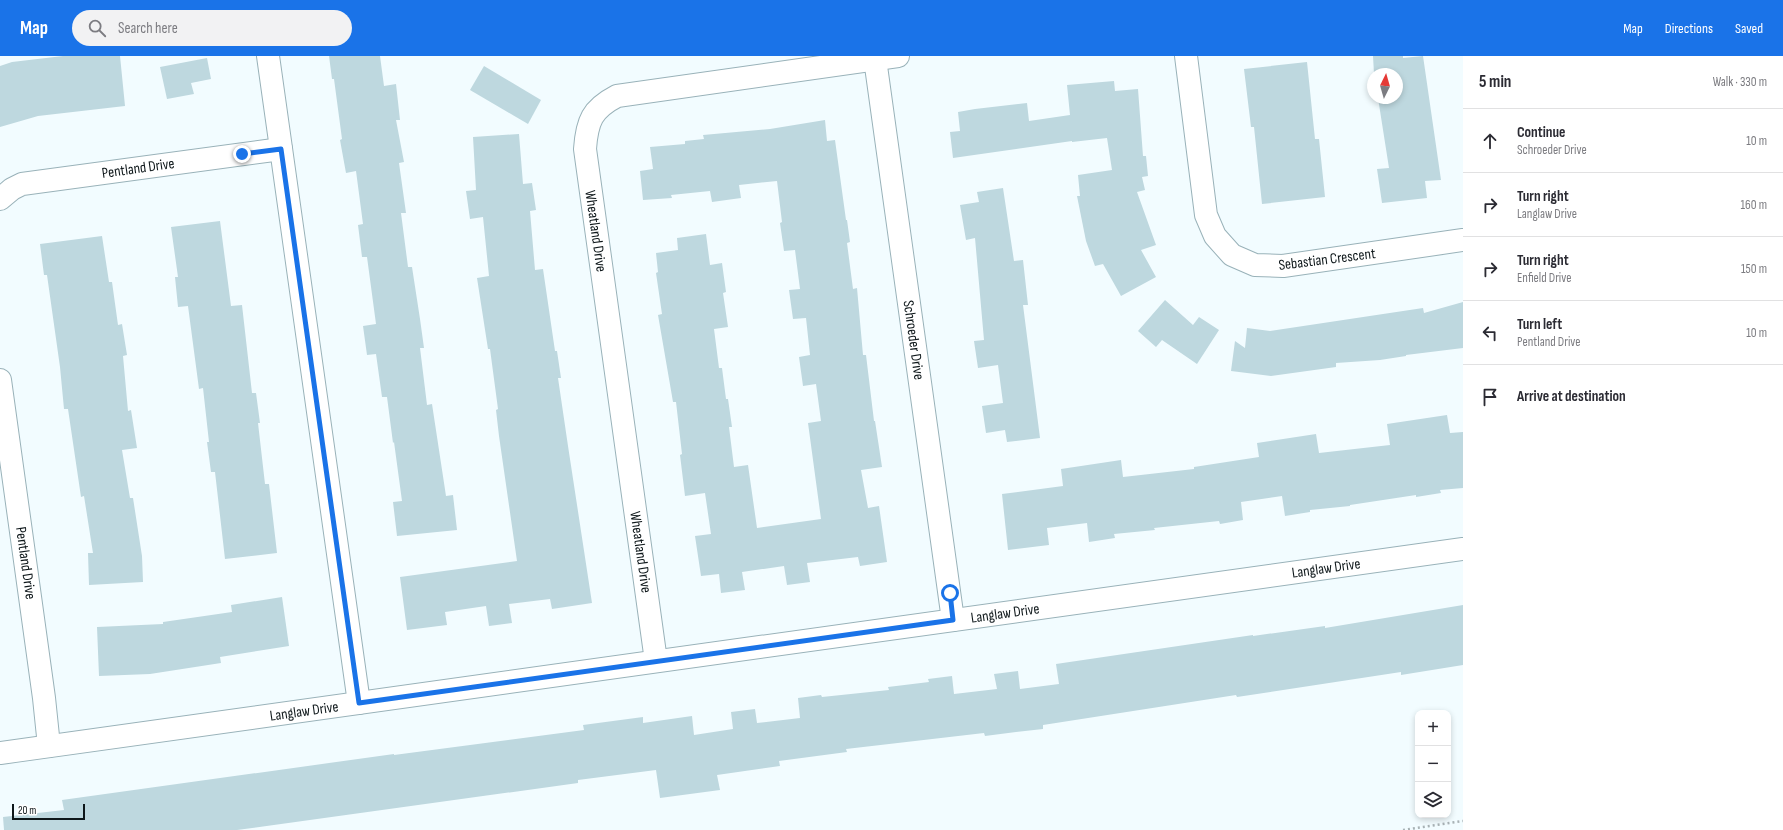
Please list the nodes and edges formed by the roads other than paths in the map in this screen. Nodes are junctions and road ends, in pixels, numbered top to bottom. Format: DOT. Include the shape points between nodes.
graph roads {
  1 [pos="268,56"];
  2 [pos="898,56"];
  3 [pos="1186,56"];
  4 [pos="875,59"];
  5 [pos="281,149"];
  6 [pos="0,199"];
  7 [pos="1463,240"];
  8 [pos="0,380"];
  9 [pos="1463,549"];
  10 [pos="953,620"];
  11 [pos="656,661"];
  12 [pos="359,703"];
  13 [pos="49,746"];
  14 [pos="0,753"];
  1 -- 5 [label="street"];
  2 -- 4 [label="street, Wheatland Drive"];
  3 -- 7 [label="street, Sebastian Crescent" via="1206,215 1214,236 1232,255 1255,265 1283,266"];
  4 -- 10 [label="street, Schroeder Drive"];
  4 -- 11 [label="street, Wheatland Drive" via="617,96 595,111 587,128 586,157"];
  5 -- 6 [label="street, Pentland Drive" via="22,184"];
  5 -- 12 [label="street"];
  8 -- 13 [label="street, Pentland Drive"];
  9 -- 10 [label="street, Langlaw Drive"];
  10 -- 11 [label="street, Langlaw Drive"];
  11 -- 12 [label="street, Langlaw Drive"];
  12 -- 13 [label="street, Langlaw Drive"];
  13 -- 14 [label="street, Langlaw Drive"];
}
